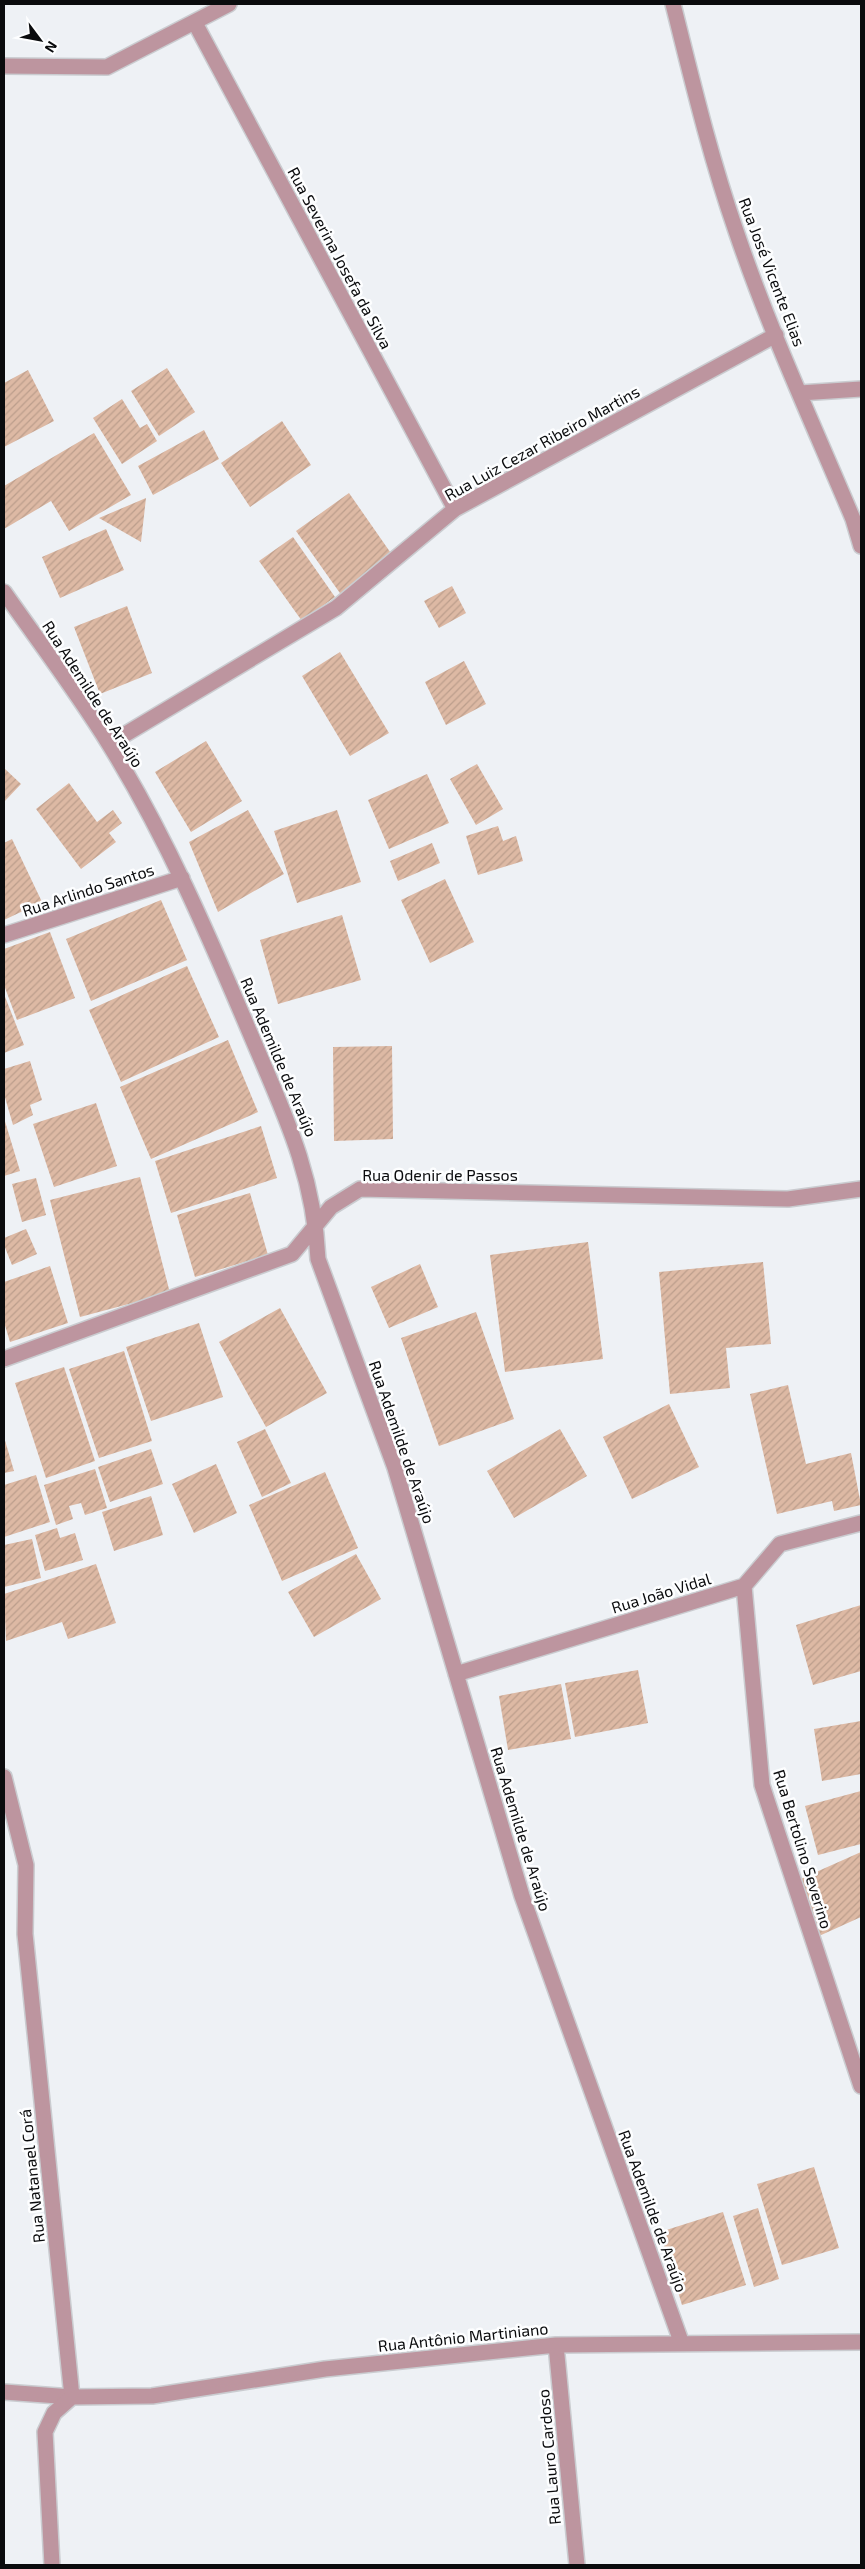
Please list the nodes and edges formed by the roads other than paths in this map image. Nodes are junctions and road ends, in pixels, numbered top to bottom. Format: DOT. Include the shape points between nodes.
graph roads {
  1 [pos="229,4"];
  2 [pos="673,4"];
  3 [pos="195,23"];
  4 [pos="4,66"];
  5 [pos="776,334"];
  6 [pos="861,388"];
  7 [pos="800,393"];
  8 [pos="455,509"];
  9 [pos="861,546"];
  10 [pos="4,592"];
  11 [pos="109,744"];
  12 [pos="182,878"];
  13 [pos="4,935"];
  14 [pos="861,1189"];
  15 [pos="317,1226"];
  16 [pos="4,1359"];
  17 [pos="861,1523"];
  18 [pos="744,1586"];
  19 [pos="456,1674"];
  20 [pos="4,1777"];
  21 [pos="861,2086"];
  22 [pos="861,2342"];
  23 [pos="556,2344"];
  24 [pos="682,2344"];
  25 [pos="4,2392"];
  26 [pos="72,2397"];
  27 [pos="52,2565"];
  28 [pos="577,2565"];
  1 -- 3 [label="street"];
  2 -- 5 [label="street, Rua José Vicente Elias" via="703,124 736,231"];
  3 -- 4 [label="street" via="107,67"];
  3 -- 8 [label="street, Rua Severina Josefa da Silva"];
  5 -- 7 [label="street, Rua José Vicente Elias"];
  5 -- 8 [label="street, Rua Luiz Cezar Ribeiro Martins"];
  6 -- 7 [label="street"];
  7 -- 9 [label="street, Rua José Vicente Elias" via="853,519"];
  8 -- 11 [label="street, Rua Luiz Cezar Ribeiro Martins" via="336,608"];
  10 -- 11 [label="street, Rua Ademilde de Araújo"];
  11 -- 12 [label="street, Rua Ademilde de Araújo"];
  12 -- 13 [label="street, Rua Arlindo Santos"];
  12 -- 15 [label="street, Rua Ademilde de Araújo" via="296,1142"];
  14 -- 15 [label="street, Rua Odenir de Passos" via="788,1198 360,1189 331,1207"];
  15 -- 16 [label="street, Rua Odenir de Passos" via="292,1254"];
  15 -- 19 [label="street, Rua Ademilde de Araújo" via="318,1259 395,1468"];
  17 -- 18 [label="street" via="780,1544"];
  18 -- 19 [label="street, Rua João Vidal"];
  18 -- 21 [label="street, Rua Bertolino Severino" via="762,1785"];
  19 -- 24 [label="street, Rua Ademilde de Araújo" via="522,1896"];
  20 -- 26 [label="street, Rua Natanael Corá" via="26,1865 25,1934"];
  22 -- 24 [label="street, Rua Antônio Martiniano"];
  23 -- 24 [label="street, Rua Antônio Martiniano"];
  23 -- 26 [label="street, Rua Antônio Martiniano" via="325,2370 152,2396"];
  23 -- 28 [label="street, Rua Lauro Cardoso"];
  25 -- 26 [label="street, Rua Antônio Martiniano"];
  26 -- 27 [label="street" via="54,2413 45,2432"];
}
